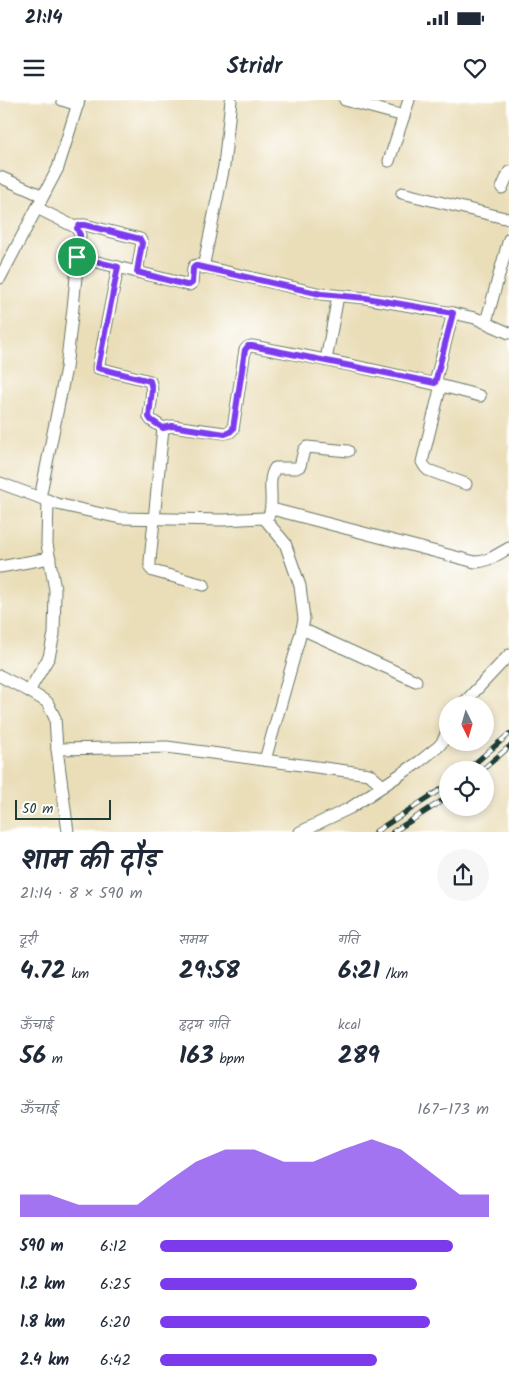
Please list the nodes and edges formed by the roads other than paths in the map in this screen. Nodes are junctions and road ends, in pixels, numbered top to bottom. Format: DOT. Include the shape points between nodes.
graph roads {
  1 [pos="62,100"];
  2 [pos="231,100"];
  3 [pos="345,100"];
  4 [pos="409,100"];
  5 [pos="78,102"];
  6 [pos="404,116"];
  7 [pos="389,161"];
  8 [pos="509,172"];
  9 [pos="0,177"];
  10 [pos="502,188"];
  11 [pos="402,192"];
  12 [pos="43,196"];
  13 [pos="37,208"];
  14 [pos="509,219"];
  15 [pos="77,228"];
  16 [pos="509,238"];
  17 [pos="77,257"];
  18 [pos="118,267"];
  19 [pos="203,268"];
  20 [pos="137,272"];
  21 [pos="0,278"];
  22 [pos="338,296"];
  23 [pos="453,313"];
  24 [pos="486,322"];
  25 [pos="509,333"];
  26 [pos="326,360"];
  27 [pos="438,384"];
  28 [pos="480,396"];
  29 [pos="163,428"];
  30 [pos="348,452"];
  31 [pos="0,483"];
  32 [pos="466,484"];
  33 [pos="44,499"];
  34 [pos="272,508"];
  35 [pos="154,518"];
  36 [pos="266,521"];
  37 [pos="509,548"];
  38 [pos="50,558"];
  39 [pos="0,567"];
  40 [pos="204,585"];
  41 [pos="302,629"];
  42 [pos="509,654"];
  43 [pos="0,676"];
  44 [pos="416,681"];
  45 [pos="29,691"];
  46 [pos="470,696"];
  47 [pos="439,746"];
  48 [pos="57,749"];
  49 [pos="265,760"];
  50 [pos="382,786"];
  51 [pos="68,832"];
  52 [pos="300,832"];
  1 -- 5 [label="street"];
  2 -- 19 [label="street" via="224,166"];
  3 -- 6 [label="street"];
  4 -- 6 [label="street"];
  5 -- 12 [label="street" via="58,168"];
  6 -- 7 [label="street"];
  8 -- 10 [label="street"];
  9 -- 12 [label="street"];
  11 -- 14 [label="street"];
  12 -- 13 [label="street"];
  13 -- 15 [label="street"];
  13 -- 21 [label="street"];
  15 -- 17 [label="street" via="80,235"];
  15 -- 20 [label="street" via="85,225 140,239"];
  16 -- 24 [label="street"];
  17 -- 18 [label="street"];
  17 -- 33 [label="street" via="66,368"];
  18 -- 20 [label="street"];
  18 -- 29 [label="street" via="98,368 150,381 149,417"];
  19 -- 20 [label="street" via="194,266 189,285"];
  19 -- 22 [label="street"];
  22 -- 23 [label="street"];
  22 -- 26 [label="street"];
  23 -- 24 [label="street"];
  23 -- 27 [label="street"];
  24 -- 25 [label="street"];
  26 -- 27 [label="street"];
  26 -- 29 [label="street" via="248,346 230,432 225,434 172,426"];
  27 -- 28 [label="street"];
  27 -- 32 [label="street" via="422,462 428,470"];
  29 -- 35 [label="street"];
  30 -- 34 [label="street" via="307,447 300,466 274,468"];
  31 -- 33 [label="street"];
  33 -- 35 [label="street" via="120,518"];
  33 -- 38 [label="street"];
  34 -- 36 [label="street"];
  34 -- 37 [label="street" via="475,562 488,560"];
  35 -- 36 [label="street" via="264,518"];
  35 -- 40 [label="street" via="150,568"];
  36 -- 41 [label="street" via="284,543 300,586"];
  38 -- 39 [label="street"];
  38 -- 45 [label="street" via="55,590 54,634 49,658"];
  41 -- 44 [label="street"];
  41 -- 49 [label="street"];
  42 -- 46 [label="street"];
  43 -- 45 [label="street"];
  45 -- 48 [label="street" via="47,702 55,718"];
  47 -- 50 [label="street"];
  48 -- 49 [label="street" via="167,748"];
  48 -- 51 [label="street"];
  49 -- 50 [label="street" via="369,774"];
  50 -- 52 [label="street" via="350,808"];
}
